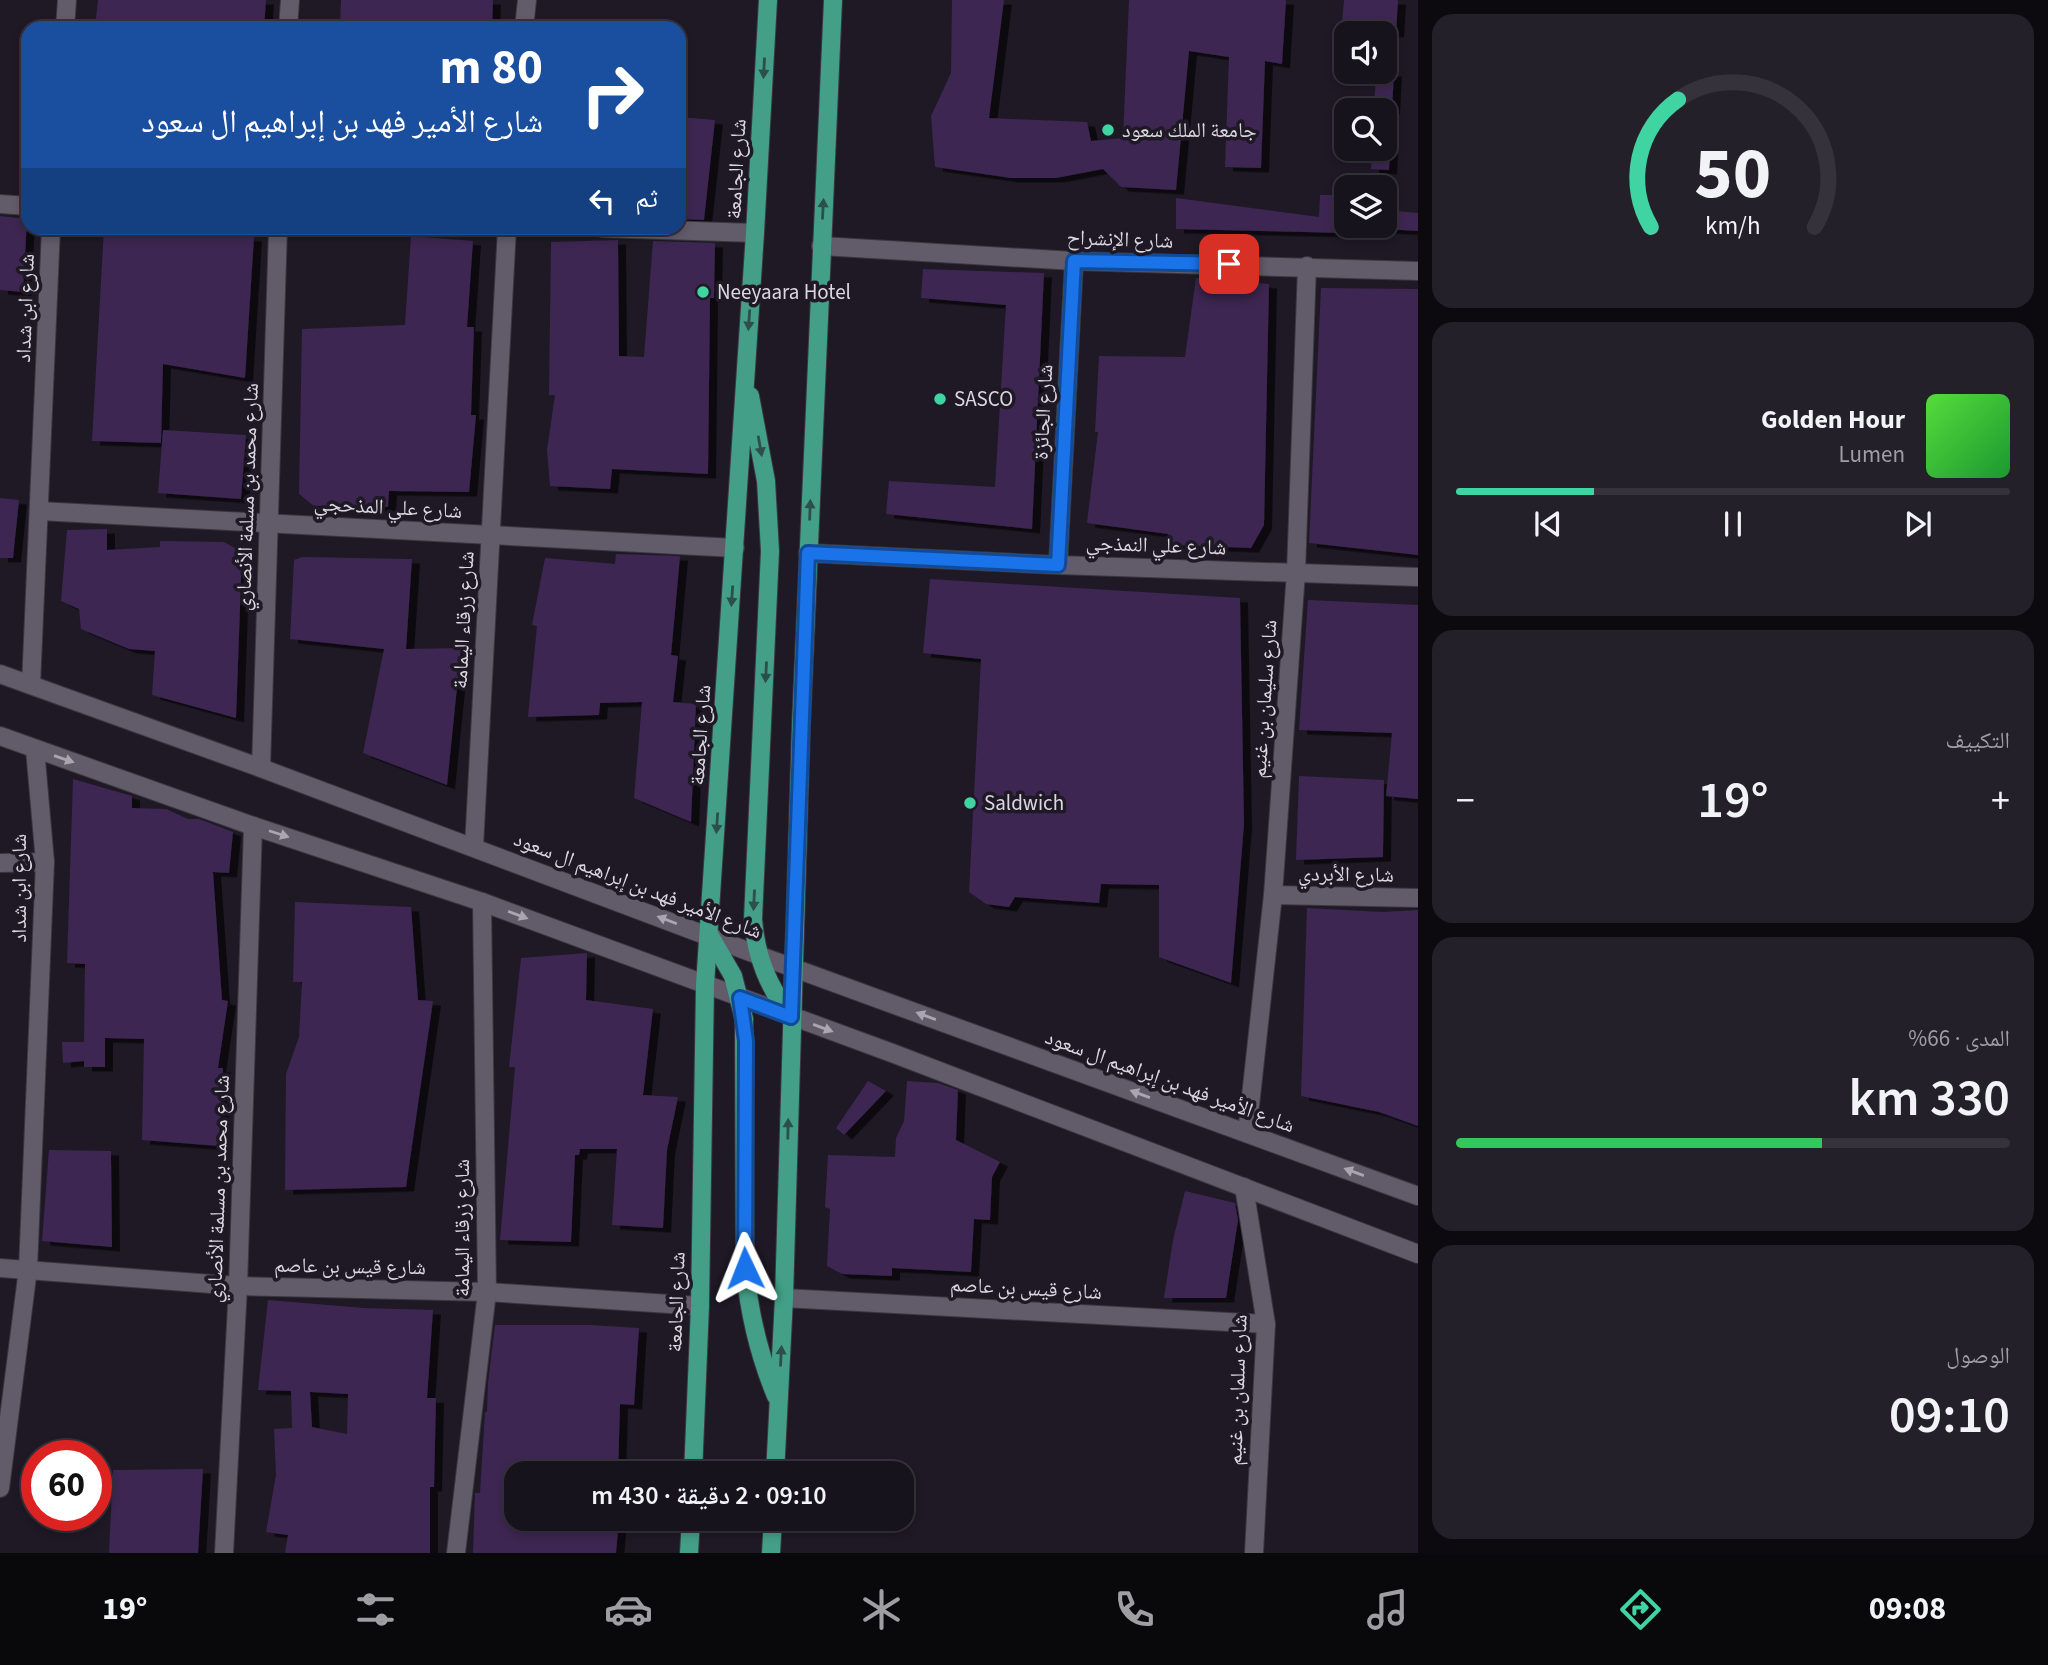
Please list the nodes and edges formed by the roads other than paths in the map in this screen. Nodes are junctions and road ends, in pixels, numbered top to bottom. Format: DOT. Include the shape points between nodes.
graph roads {
  1 [pos="67,0"];
  2 [pos="290,0"];
  3 [pos="527,0"];
  4 [pos="768,0"];
  5 [pos="833,0"];
  6 [pos="66,21"];
  7 [pos="288,21"];
  8 [pos="525,21"];
  9 [pos="0,204"];
  10 [pos="21,206"];
  11 [pos="686,231"];
  12 [pos="755,233"];
  13 [pos="51,235"];
  14 [pos="278,235"];
  15 [pos="507,235"];
  16 [pos="821,246"];
  17 [pos="1074,261"];
  18 [pos="1307,266"];
  19 [pos="1418,271"];
  20 [pos="746,379"];
  21 [pos="38,511"];
  22 [pos="268,524"];
  23 [pos="491,536"];
  24 [pos="735,548"];
  25 [pos="808,553"];
  26 [pos="1058,565"];
  27 [pos="1296,572"];
  28 [pos="1418,577"];
  29 [pos="0,674"];
  30 [pos="31,685"];
  31 [pos="0,736"];
  32 [pos="36,749"];
  33 [pos="261,768"];
  34 [pos="253,826"];
  35 [pos="474,847"];
  36 [pos="45,862"];
  37 [pos="0,863"];
  38 [pos="1273,895"];
  39 [pos="1418,898"];
  40 [pos="482,902"];
  41 [pos="710,936"];
  42 [pos="758,955"];
  43 [pos="793,968"];
  44 [pos="705,985"];
  45 [pos="740,998"];
  46 [pos="791,1017"];
  47 [pos="1247,1133"];
  48 [pos="1244,1187"];
  49 [pos="1418,1196"];
  50 [pos="1418,1254"];
  51 [pos="0,1268"];
  52 [pos="29,1269"];
  53 [pos="238,1286"];
  54 [pos="487,1292"];
  55 [pos="784,1298"];
  56 [pos="700,1306"];
  57 [pos="1266,1324"];
  58 [pos="779,1403"];
  59 [pos="694,1461"];
  60 [pos="776,1461"];
  61 [pos="0,1488"];
  62 [pos="690,1531"];
  63 [pos="772,1531"];
  64 [pos="224,1553"];
  65 [pos="456,1553"];
  66 [pos="689,1553"];
  67 [pos="771,1553"];
  68 [pos="1254,1553"];
  1 -- 6 [label="street"];
  2 -- 7 [label="street"];
  3 -- 8 [label="street"];
  4 -- 12 [label="main road, شارع الجامعة, one-way"];
  16 -- 5 [label="main road, one-way"];
  9 -- 10 [label="street"];
  11 -- 12 [label="street"];
  12 -- 20 [label="main road, شارع الجامعة, one-way"];
  13 -- 21 [label="street, شارع ابن شداد"];
  14 -- 22 [label="street, شارع محمد بن مسلمة الأنصاري"];
  15 -- 23 [label="street, شارع زرقاء اليمامة"];
  16 -- 17 [label="street, شارع الإنشراح"];
  25 -- 16 [label="main road, one-way"];
  17 -- 18 [label="street, شارع الإنشراح"];
  17 -- 26 [label="street, شارع الجائزة"];
  18 -- 19 [label="street, شارع الإنشراح"];
  18 -- 27 [label="street, شارع سليمان بن غنيم"];
  20 -- 24 [label="main road, شارع الجامعة"];
  20 -- 42 [label="main road, one-way" via="762,458 770,551 753,919"];
  21 -- 22 [label="street, شارع علي المذحجي"];
  21 -- 30 [label="street, شارع ابن شداد"];
  22 -- 23 [label="street, شارع علي المذحجي"];
  22 -- 33 [label="street, شارع محمد بن مسلمة الأنصاري"];
  23 -- 24 [label="street, شارع علي المذحجي"];
  23 -- 35 [label="street, شارع زرقاء اليمامة"];
  24 -- 41 [label="main road, شارع الجامعة, one-way"];
  25 -- 26 [label="street, شارع علي النمذجي"];
  25 -- 43 [label="main road"];
  26 -- 27 [label="street, شارع علي النمذجي"];
  27 -- 28 [label="street, شارع علي النمذجي"];
  27 -- 38 [label="street, شارع سليمان بن غنيم"];
  29 -- 30 [label="street, شارع الأمير فهد بن إبراهيم ال سعود"];
  30 -- 33 [label="street, شارع الأمير فهد بن إبراهيم ال سعود"];
  31 -- 32 [label="street"];
  32 -- 34 [label="street, one-way"];
  32 -- 36 [label="street, شارع ابن شداد"];
  33 -- 35 [label="street, شارع الأمير فهد بن إبراهيم ال سعود"];
  34 -- 40 [label="street, one-way"];
  34 -- 53 [label="street, شارع محمد بن مسلمة الأنصاري"];
  41 -- 35 [label="street, شارع الأمير فهد بن إبراهيم ال سعود, one-way"];
  36 -- 37 [label="street"];
  36 -- 52 [label="street, شارع ابن شداد"];
  38 -- 39 [label="street, شارع الأبردي"];
  38 -- 47 [label="street, شارع سليمان بن غنيم"];
  40 -- 44 [label="street, one-way"];
  40 -- 54 [label="street, شارع زرقاء اليمامة"];
  41 -- 42 [label="street, شارع الأمير فهد بن إبراهيم ال سعود"];
  41 -- 44 [label="main road, شارع الجامعة"];
  41 -- 45 [label="main road"];
  42 -- 43 [label="street, شارع الأمير فهد بن إبراهيم ال سعود"];
  42 -- 46 [label="main road" via="771,988"];
  43 -- 46 [label="main road"];
  47 -- 43 [label="street, شارع الأمير فهد بن إبراهيم ال سعود, one-way"];
  44 -- 45 [label="street"];
  44 -- 56 [label="main road, شارع الجامعة"];
  45 -- 46 [label="street"];
  45 -- 58 [label="main road" via="746,1041 747,1296 759,1350"];
  46 -- 48 [label="street, one-way"];
  55 -- 46 [label="main road, one-way"];
  49 -- 47 [label="street, شارع الأمير فهد بن إبراهيم ال سعود, one-way"];
  48 -- 50 [label="street"];
  48 -- 57 [label="street, شارع سلمان بن غنيم"];
  51 -- 52 [label="street, شارع قيس بن عاصم"];
  52 -- 53 [label="street, شارع قيس بن عاصم"];
  52 -- 61 [label="street, شارع ابن شداد"];
  53 -- 54 [label="street, شارع قيس بن عاصم"];
  53 -- 64 [label="street, شارع محمد بن مسلمة الأنصاري"];
  54 -- 56 [label="street, شارع قيس بن عاصم"];
  54 -- 65 [label="street, شارع زرقاء اليمامة"];
  55 -- 57 [label="street, شارع قيس بن عاصم"];
  58 -- 55 [label="main road, one-way"];
  56 -- 59 [label="main road, شارع الجامعة"];
  57 -- 68 [label="street, شارع سلمان بن غنيم"];
  58 -- 60 [label="main road"];
  62 -- 66 [label="main road"];
  63 -- 67 [label="main road"];
}
